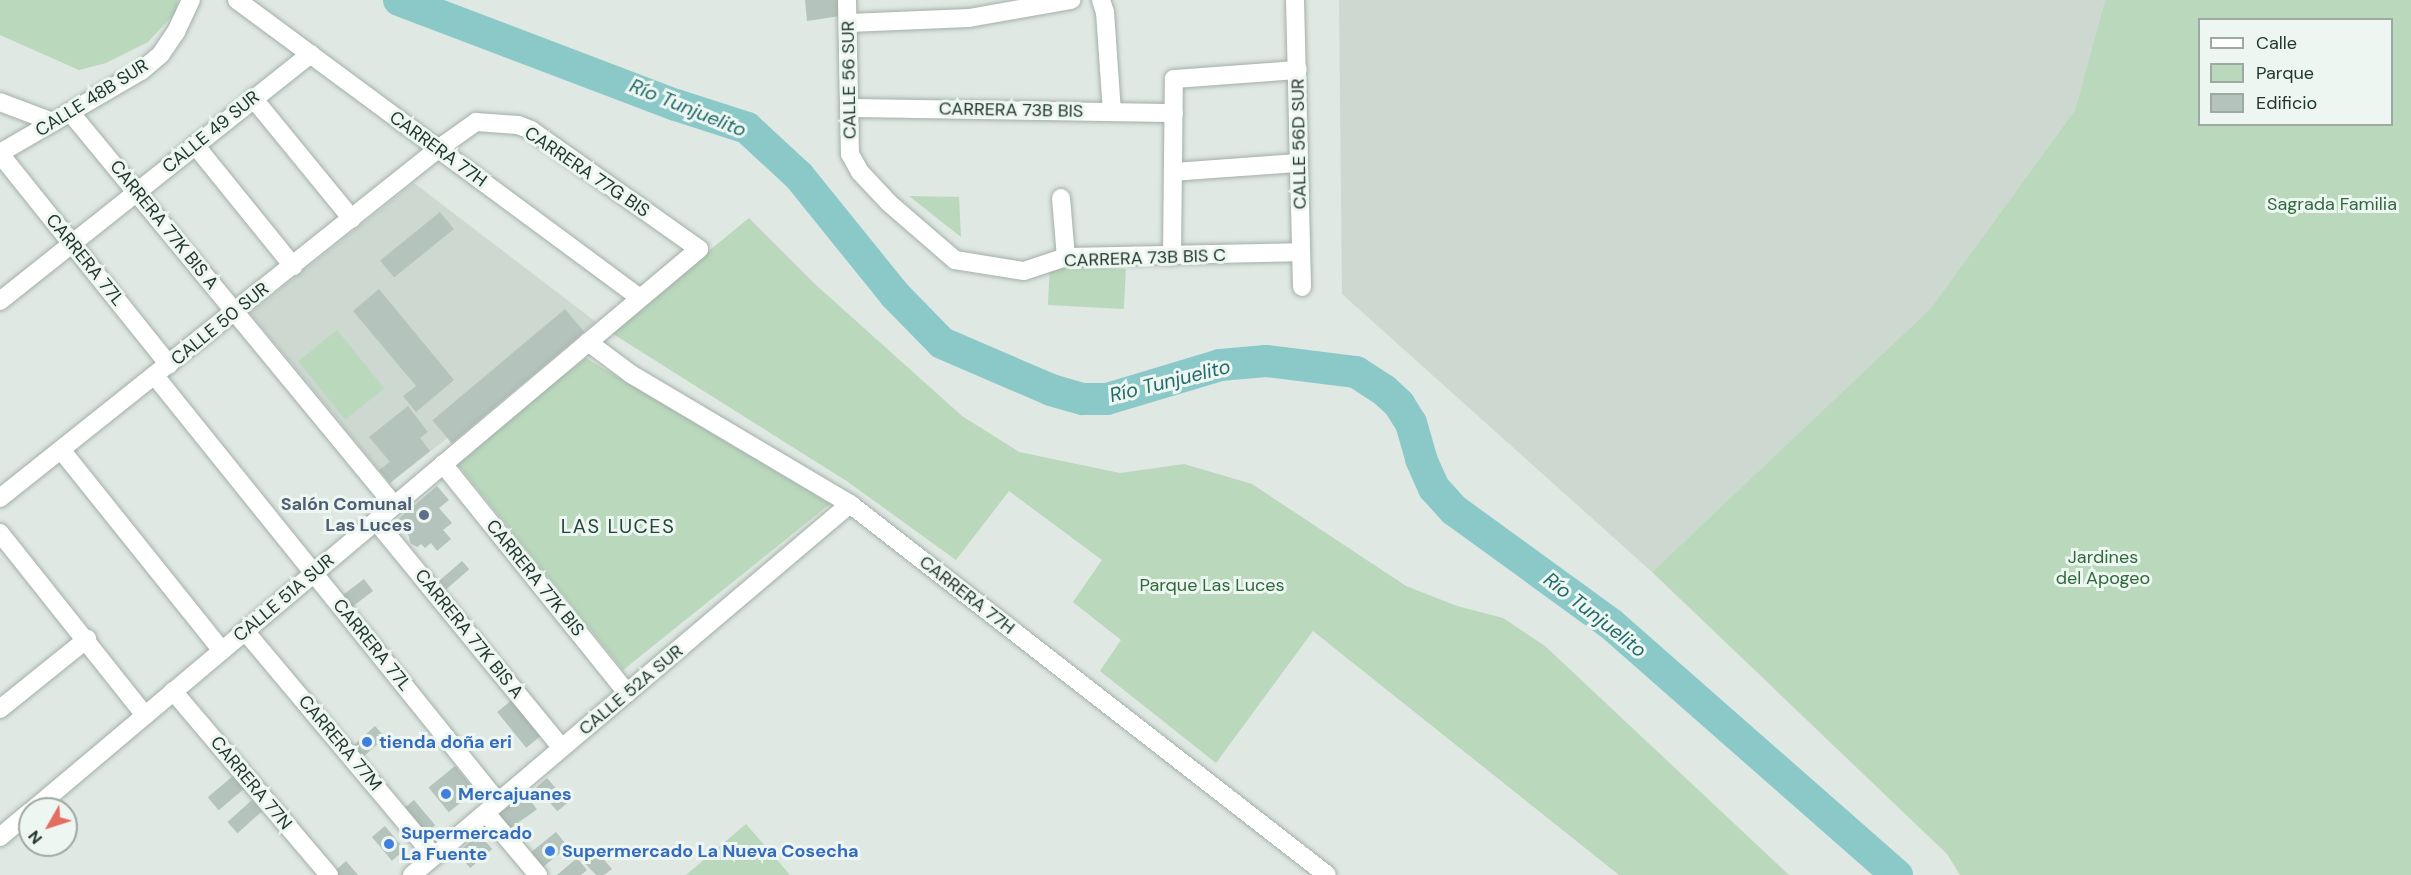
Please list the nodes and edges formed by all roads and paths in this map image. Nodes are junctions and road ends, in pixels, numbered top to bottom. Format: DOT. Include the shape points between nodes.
graph roads {
  1 [pos="191,0"];
  2 [pos="237,0"];
  3 [pos="847,0"];
  4 [pos="964,0"];
  5 [pos="1071,0"];
  6 [pos="1101,0"];
  7 [pos="1295,0"];
  8 [pos="969,18"];
  9 [pos="849,23"];
  10 [pos="311,54"];
  11 [pos="1298,70"];
  12 [pos="254,98"];
  13 [pos="0,102"];
  14 [pos="849,108"];
  15 [pos="70,112"];
  16 [pos="1112,112"];
  17 [pos="1174,113"];
  18 [pos="53,122"];
  19 [pos="195,145"];
  20 [pos="438,149"];
  21 [pos="0,154"];
  22 [pos="1299,163"];
  23 [pos="1173,172"];
  24 [pos="136,192"];
  25 [pos="1061,198"];
  26 [pos="352,219"];
  27 [pos="72,243"];
  28 [pos="699,249"];
  29 [pos="1301,252"];
  30 [pos="1172,256"];
  31 [pos="1066,257"];
  32 [pos="956,260"];
  33 [pos="293,266"];
  34 [pos="1302,287"];
  35 [pos="3,292"];
  36 [pos="640,298"];
  37 [pos="235,312"];
  38 [pos="588,342"];
  39 [pos="162,371"];
  40 [pos="62,451"];
  41 [pos="443,464"];
  42 [pos="0,498"];
  43 [pos="850,504"];
  44 [pos="394,505"];
  45 [pos="376,521"];
  46 [pos="0,532"];
  47 [pos="314,573"];
  48 [pos="245,631"];
  49 [pos="87,639"];
  50 [pos="222,651"];
  51 [pos="173,691"];
  52 [pos="627,693"];
  53 [pos="3,702"];
  54 [pos="145,715"];
  55 [pos="562,748"];
  56 [pos="48,797"];
  57 [pos="492,807"];
  58 [pos="18,822"];
  59 [pos="0,837"];
  60 [pos="434,856"];
  61 [pos="329,875"];
  62 [pos="412,875"];
  63 [pos="538,875"];
  64 [pos="1327,875"];
  1 -- 15 [label="street, CALLE 48B SUR" via="161,54"];
  2 -- 10 [label="street, CARRERA 77H"];
  3 -- 9 [label="street, CALLE 56 SUR"];
  4 -- 8 [label="street"];
  5 -- 8 [label="street"];
  6 -- 16 [label="street" via="1106,12"];
  7 -- 11 [label="street, CALLE 56D SUR"];
  8 -- 9 [label="street"];
  9 -- 14 [label="street, CALLE 56 SUR"];
  10 -- 12 [label="street, CALLE 49 SUR"];
  10 -- 20 [label="street, CARRERA 77H"];
  11 -- 17 [label="street" via="1174,79"];
  11 -- 22 [label="street, CALLE 56D SUR"];
  12 -- 19 [label="street, CALLE 49 SUR"];
  12 -- 26 [label="street"];
  13 -- 18 [label="street"];
  14 -- 16 [label="street, CARRERA 73B BIS"];
  14 -- 32 [label="street, CALLE 56 SUR" via="850,154 860,172 889,203"];
  15 -- 18 [label="street, CALLE 48B SUR"];
  15 -- 24 [label="street, CARRERA 77K BIS A"];
  16 -- 17 [label="street, CARRERA 73B BIS"];
  17 -- 23 [label="street"];
  18 -- 21 [label="street, CALLE 48B SUR"];
  19 -- 24 [label="street, CALLE 49 SUR"];
  19 -- 33 [label="street"];
  20 -- 26 [label="street, CALLE 50 SUR"];
  20 -- 28 [label="street, CARRERA 77G BIS" via="476,122 518,125 531,130"];
  20 -- 36 [label="street, CARRERA 77H"];
  21 -- 27 [label="street, CARRERA 77L"];
  22 -- 23 [label="street"];
  22 -- 29 [label="street, CALLE 56D SUR"];
  23 -- 30 [label="street"];
  24 -- 27 [label="street, CALLE 49 SUR"];
  24 -- 37 [label="street, CARRERA 77K BIS A"];
  25 -- 31 [label="street"];
  26 -- 33 [label="street, CALLE 50 SUR"];
  27 -- 35 [label="street, CALLE 49 SUR"];
  27 -- 39 [label="street, CARRERA 77L"];
  28 -- 36 [label="street, CALLE 51A SUR"];
  29 -- 30 [label="street, CARRERA 73B BIS C"];
  29 -- 34 [label="street, CALLE 56D SUR"];
  30 -- 31 [label="street, CARRERA 73B BIS C"];
  31 -- 32 [label="street, CARRERA 73B BIS C" via="1024,271"];
  33 -- 37 [label="street, CALLE 50 SUR"];
  36 -- 38 [label="street, CALLE 51A SUR"];
  37 -- 39 [label="street, CALLE 50 SUR"];
  37 -- 44 [label="street, CARRERA 77K BIS A"];
  38 -- 41 [label="street, CALLE 51A SUR"];
  38 -- 43 [label="street, CARRERA 77H" via="632,374"];
  39 -- 40 [label="street, CALLE 50 SUR"];
  39 -- 47 [label="street, CARRERA 77L"];
  40 -- 42 [label="street, CALLE 50 SUR"];
  40 -- 50 [label="street"];
  41 -- 44 [label="street, CALLE 51A SUR"];
  41 -- 52 [label="street, CARRERA 77K BIS"];
  43 -- 52 [label="street, CALLE 52A SUR"];
  43 -- 64 [label="street, CARRERA 77H"];
  44 -- 45 [label="street, CALLE 51A SUR"];
  45 -- 47 [label="street, CALLE 51A SUR"];
  45 -- 55 [label="street, CARRERA 77K BIS A"];
  46 -- 49 [label="street"];
  47 -- 48 [label="street, CALLE 51A SUR"];
  47 -- 57 [label="street, CARRERA 77L"];
  48 -- 50 [label="street, CALLE 51A SUR"];
  48 -- 60 [label="street, CARRERA 77M"];
  49 -- 53 [label="street"];
  49 -- 54 [label="street"];
  50 -- 51 [label="street, CALLE 51A SUR"];
  51 -- 54 [label="street, CALLE 51A SUR"];
  51 -- 61 [label="street, CARRERA 77N"];
  52 -- 55 [label="street, CALLE 52A SUR"];
  54 -- 56 [label="street, CALLE 51A SUR"];
  55 -- 57 [label="street, CALLE 52A SUR"];
  57 -- 60 [label="street, CALLE 52A SUR"];
  57 -- 63 [label="street, CARRERA 77L"];
  58 -- 59 [label="street"];
  60 -- 62 [label="street, CALLE 52A SUR"];
}
